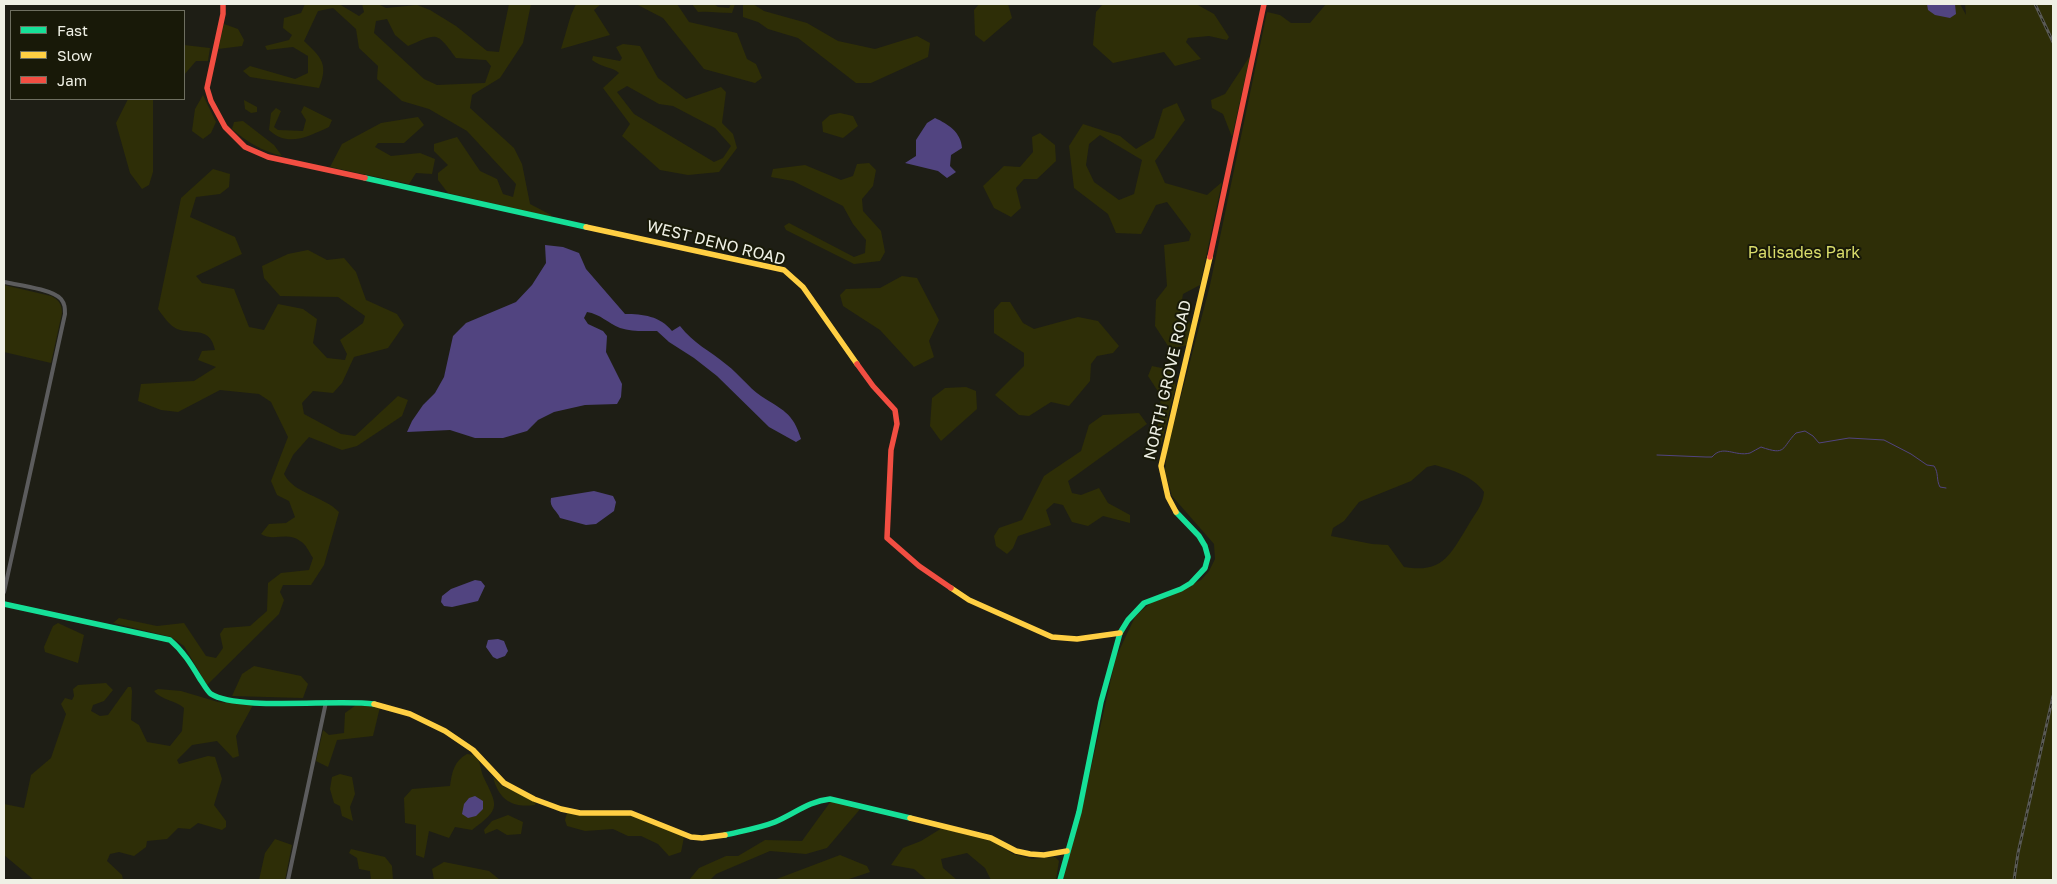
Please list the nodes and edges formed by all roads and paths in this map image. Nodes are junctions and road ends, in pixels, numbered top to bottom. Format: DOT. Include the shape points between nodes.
graph roads {
  1 [pos="223,4"];
  2 [pos="1264,4"];
  3 [pos="4,282"];
  4 [pos="4,592"];
  5 [pos="4,604"];
  6 [pos="1120,633"];
  7 [pos="326,702"];
  8 [pos="1067,851"];
  9 [pos="288,880"];
  10 [pos="1060,880"];
  1 -- 6 [label="street, WEST DENO ROAD" via="207,88 210,101 225,127 245,147 268,157 784,270 803,287 873,386 895,410 897,424 891,450 887,538 919,566 969,600 1052,637 1077,639"];
  2 -- 6 [label="street, NORTH GROVE ROAD" via="1197,319 1161,466 1168,497 1176,512 1205,546 1208,556 1199,576 1191,583 1181,590 1144,603"];
  3 -- 4 [label="street" via="51,293 65,304 66,314"];
  5 -- 7 [label="street" via="170,640 181,649 210,694 217,698 250,702"];
  6 -- 8 [label="street, NORTH GROVE ROAD"];
  7 -- 8 [label="street" via="373,703 415,715 463,742 498,779 516,790 588,814 630,813 685,835 710,838 776,822 809,803 830,799 991,838 1016,851 1044,855"];
  7 -- 9 [label="street"];
  8 -- 10 [label="street, NORTH GROVE ROAD"];
}
